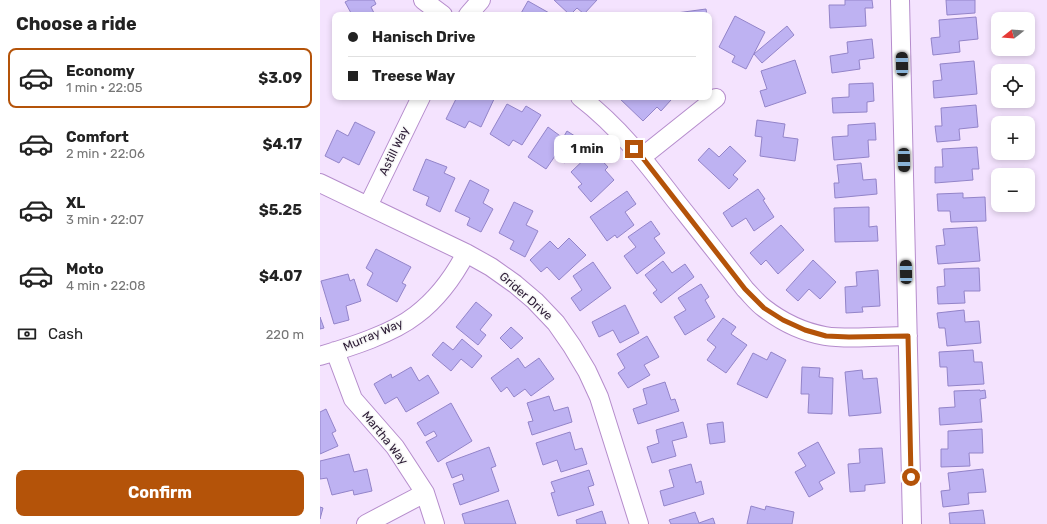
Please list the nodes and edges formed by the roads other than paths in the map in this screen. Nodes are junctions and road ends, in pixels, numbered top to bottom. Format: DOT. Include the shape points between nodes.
graph roads {
  1 [pos="423,0"];
  2 [pos="481,0"];
  3 [pos="900,0"];
  4 [pos="439,12"];
  5 [pos="471,12"];
  6 [pos="716,98"];
  7 [pos="420,100"];
  8 [pos="584,100"];
  9 [pos="642,157"];
  10 [pos="320,183"];
  11 [pos="368,206"];
  12 [pos="466,253"];
  13 [pos="908,336"];
  14 [pos="327,354"];
  15 [pos="425,493"];
  16 [pos="366,524"];
  17 [pos="435,524"];
  18 [pos="639,524"];
  19 [pos="912,524"];
  1 -- 4 [label="street"];
  2 -- 5 [label="street"];
  3 -- 13 [label="street"];
  6 -- 9 [label="street"];
  7 -- 11 [label="street, Astill Way"];
  8 -- 9 [label="street" via="620,132"];
  9 -- 13 [label="street" via="745,289 764,308 805,330 826,336"];
  10 -- 11 [label="street, Grider Drive"];
  11 -- 12 [label="street, Grider Drive"];
  12 -- 14 [label="street, Murray Way" via="446,285 416,316 396,328"];
  12 -- 18 [label="street, Grider Drive" via="491,266 536,301 572,346 599,397"];
  13 -- 19 [label="street"];
  14 -- 15 [label="street, Martha Way" via="353,399 395,447"];
  15 -- 16 [label="street"];
  15 -- 17 [label="street, Martha Way"];
}
